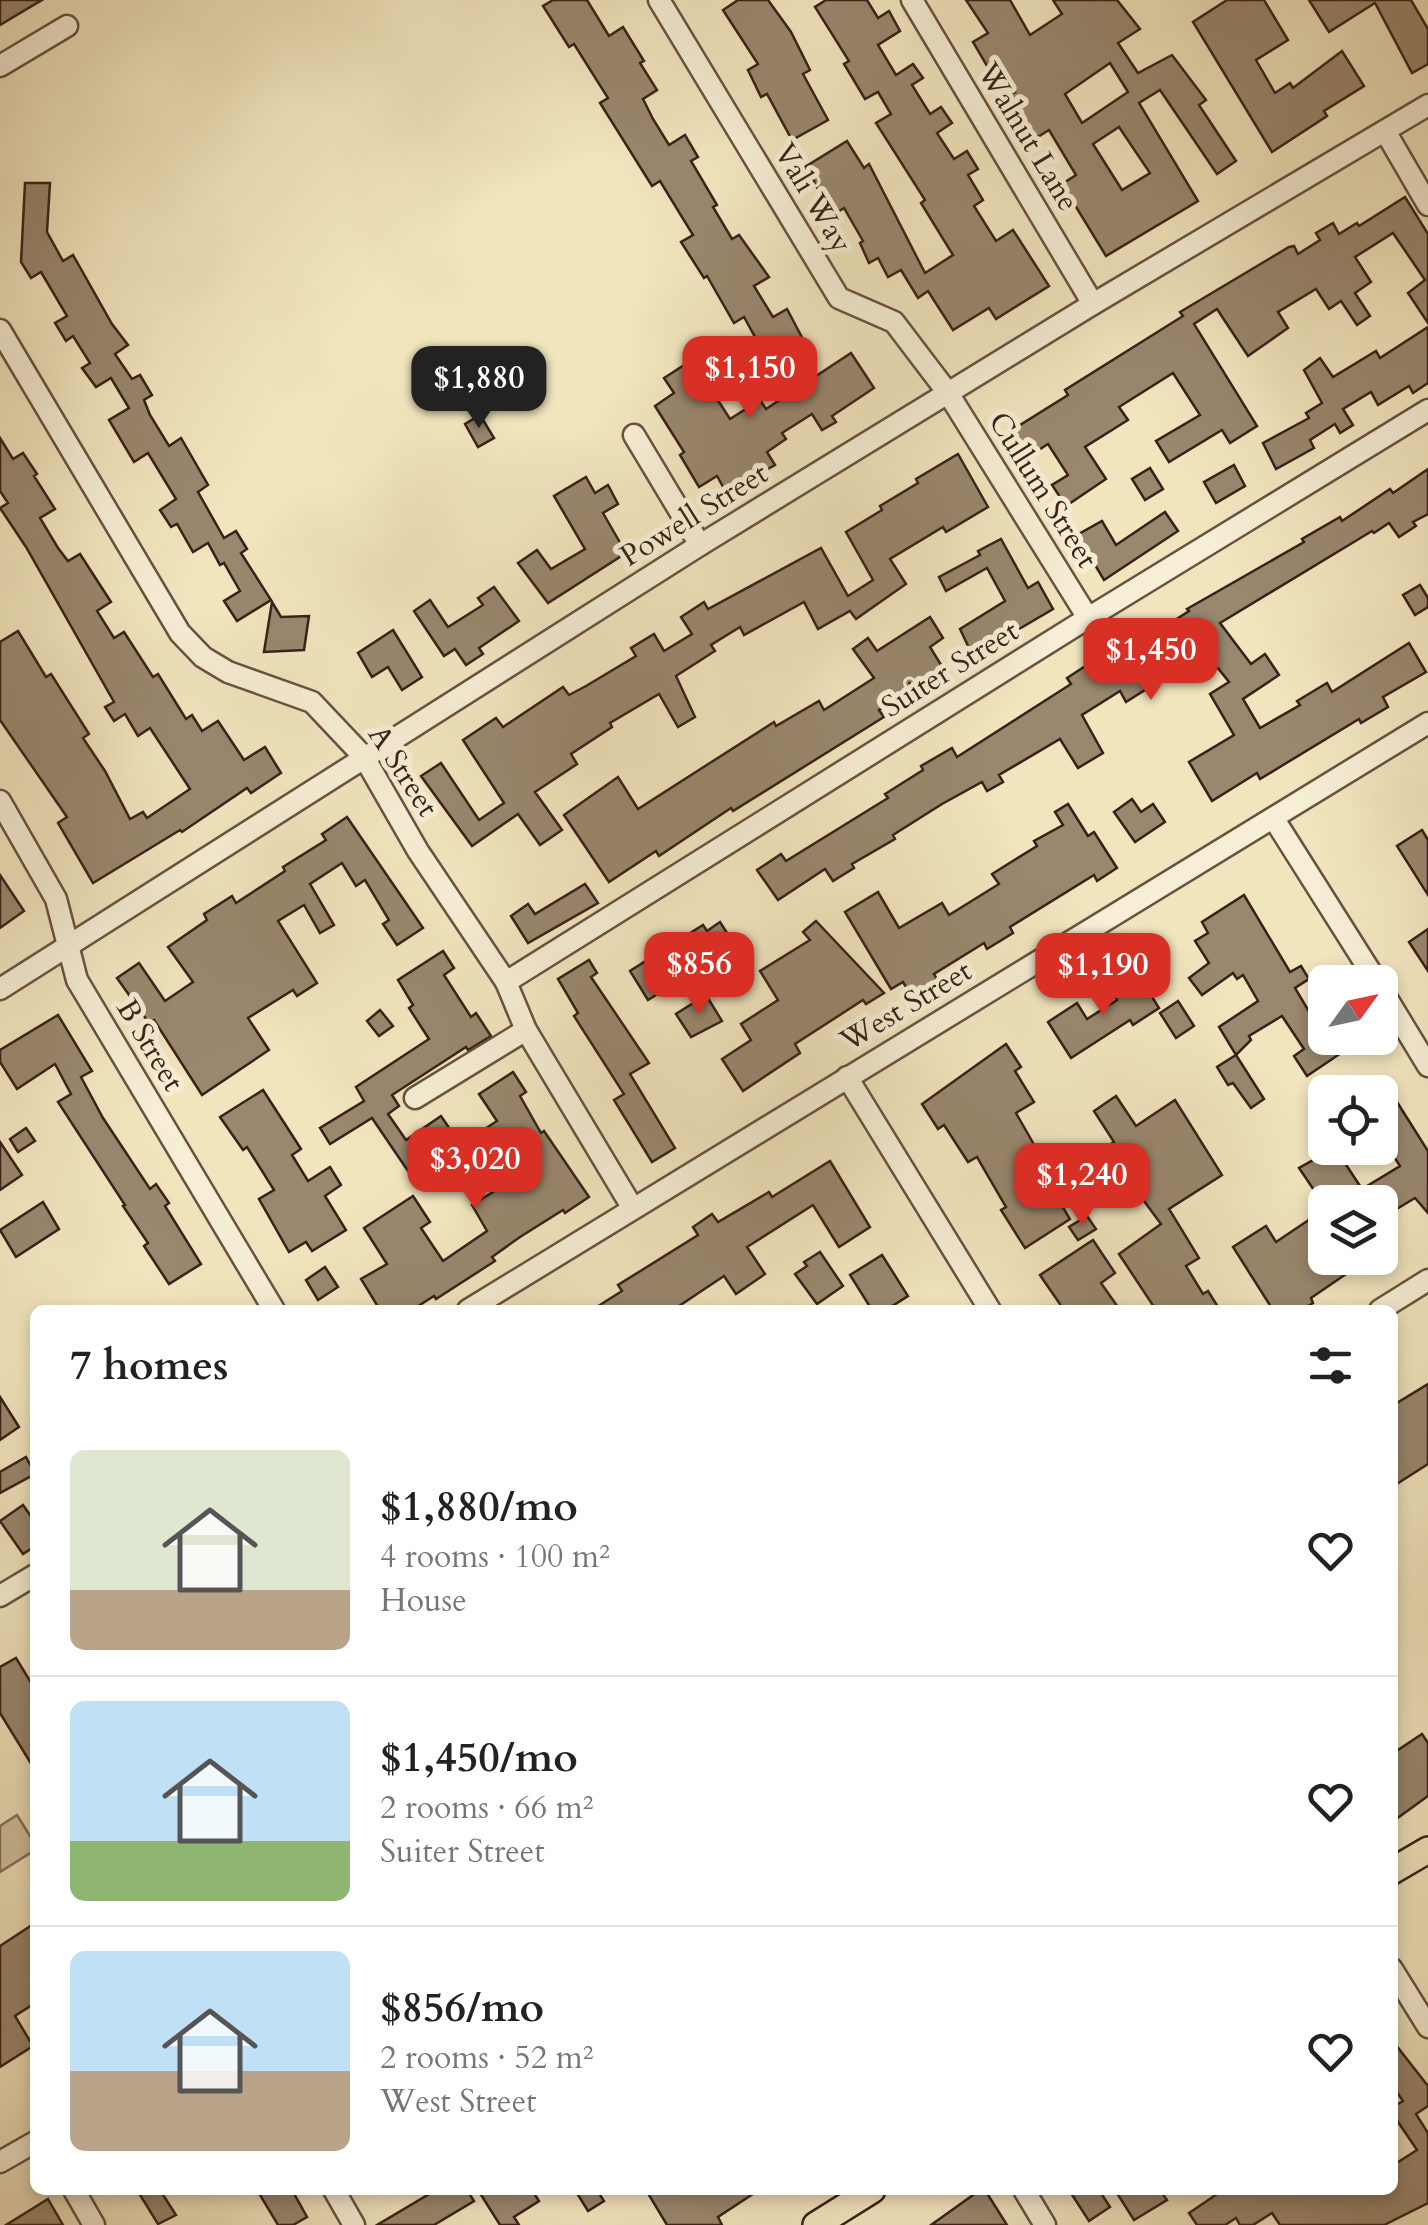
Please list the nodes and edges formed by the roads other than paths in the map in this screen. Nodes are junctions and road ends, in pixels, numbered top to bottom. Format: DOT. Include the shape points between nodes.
graph roads {
  1 [pos="659,0"];
  2 [pos="912,0"];
  3 [pos="67,26"];
  4 [pos="0,66"];
  5 [pos="1428,105"];
  6 [pos="1385,131"];
  7 [pos="1428,205"];
  8 [pos="1093,304"];
  9 [pos="0,330"];
  10 [pos="948,393"];
  11 [pos="1428,410"];
  12 [pos="634,435"];
  13 [pos="700,545"];
  14 [pos="1088,618"];
  15 [pos="1428,724"];
  16 [pos="364,757"];
  17 [pos="0,800"];
  18 [pos="1274,819"];
  19 [pos="67,948"];
  20 [pos="1366,965"];
  21 [pos="506,982"];
  22 [pos="0,990"];
  23 [pos="1398,1016"];
  24 [pos="526,1030"];
  25 [pos="1428,1066"];
  26 [pos="847,1077"];
  27 [pos="415,1098"];
  28 [pos="632,1208"];
  29 [pos="1428,1280"];
  30 [pos="271,1305"];
  31 [pos="476,1305"];
  32 [pos="987,1305"];
  33 [pos="1388,1305"];
  34 [pos="30,1578"];
  35 [pos="0,1596"];
  36 [pos="1428,1850"];
  37 [pos="1398,1868"];
  38 [pos="1398,1979"];
  39 [pos="1428,2027"];
  40 [pos="30,2145"];
  41 [pos="0,2162"];
  42 [pos="77,2195"];
  43 [pos="337,2195"];
  44 [pos="864,2195"];
  45 [pos="1027,2195"];
  46 [pos="94,2225"];
  47 [pos="354,2225"];
  48 [pos="816,2225"];
  49 [pos="1045,2225"];
  1 -- 10 [label="street, Vali Way" via="840,298 894,322"];
  2 -- 8 [label="street, Walnut Lane"];
  3 -- 4 [label="street"];
  5 -- 6 [label="street, Powell Street"];
  6 -- 7 [label="street"];
  6 -- 8 [label="street, Powell Street"];
  8 -- 10 [label="street, Powell Street"];
  9 -- 16 [label="street, A Street" via="180,633 228,672 312,702"];
  10 -- 13 [label="street, Powell Street"];
  10 -- 14 [label="street, Cullum Street"];
  11 -- 14 [label="street, Suiter Street"];
  12 -- 13 [label="street"];
  13 -- 16 [label="street, Powell Street"];
  14 -- 21 [label="street, Suiter Street"];
  15 -- 18 [label="street, West Street"];
  16 -- 19 [label="street, Powell Street"];
  16 -- 21 [label="street, A Street"];
  17 -- 19 [label="street, B Street" via="56,899"];
  18 -- 20 [label="street"];
  18 -- 26 [label="street, West Street"];
  19 -- 22 [label="street, Powell Street"];
  19 -- 30 [label="street, B Street" via="76,980"];
  21 -- 24 [label="street, A Street"];
  23 -- 25 [label="street"];
  24 -- 27 [label="street"];
  24 -- 28 [label="street, A Street"];
  26 -- 28 [label="street, West Street"];
  26 -- 32 [label="street"];
  28 -- 31 [label="street, West Street"];
  29 -- 33 [label="street"];
  34 -- 35 [label="street"];
  36 -- 37 [label="main road"];
  38 -- 39 [label="street"];
  40 -- 41 [label="street"];
  42 -- 46 [label="street"];
  43 -- 47 [label="street"];
  44 -- 48 [label="main road"];
  45 -- 49 [label="street"];
}
